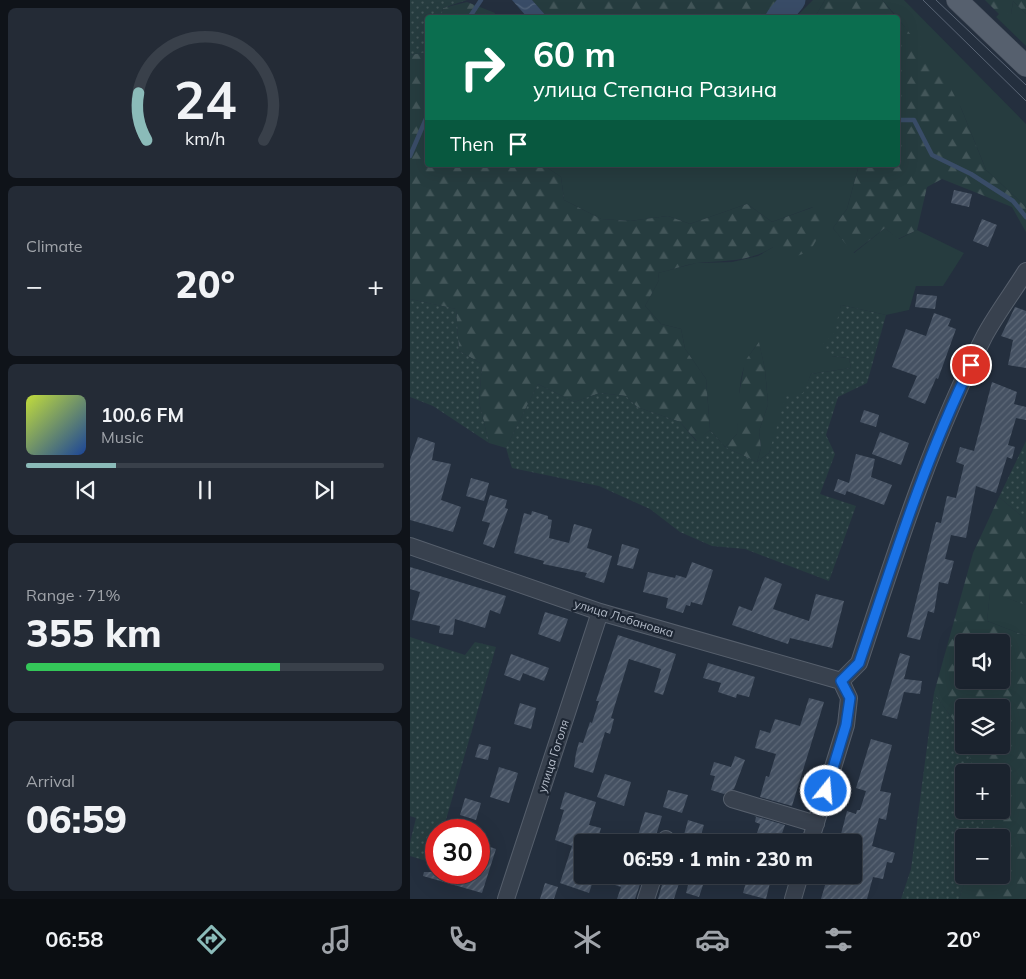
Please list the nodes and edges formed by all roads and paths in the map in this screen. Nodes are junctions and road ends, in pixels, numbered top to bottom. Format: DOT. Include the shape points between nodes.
graph roads {
  1 [pos="957,0"];
  2 [pos="1026,66"];
  3 [pos="1026,271"];
  4 [pos="410,546"];
  5 [pos="600,612"];
  6 [pos="841,681"];
  7 [pos="732,799"];
  8 [pos="816,824"];
  9 [pos="813,834"];
  10 [pos="651,884"];
  11 [pos="797,884"];
  12 [pos="506,899"];
  13 [pos="646,899"];
  14 [pos="793,899"];
  1 -- 2 [label="main road"];
  3 -- 6 [label="street" via="986,333 948,413 911,505 859,663"];
  4 -- 5 [label="street, улица Лобановка"];
  5 -- 6 [label="street, улица Лобановка"];
  5 -- 12 [label="street, улица Гоголя"];
  6 -- 8 [label="street" via="850,698 846,725"];
  7 -- 8 [label="street"];
  8 -- 9 [label="street"];
  10 -- 13 [label="street"];
  11 -- 14 [label="street"];
}
